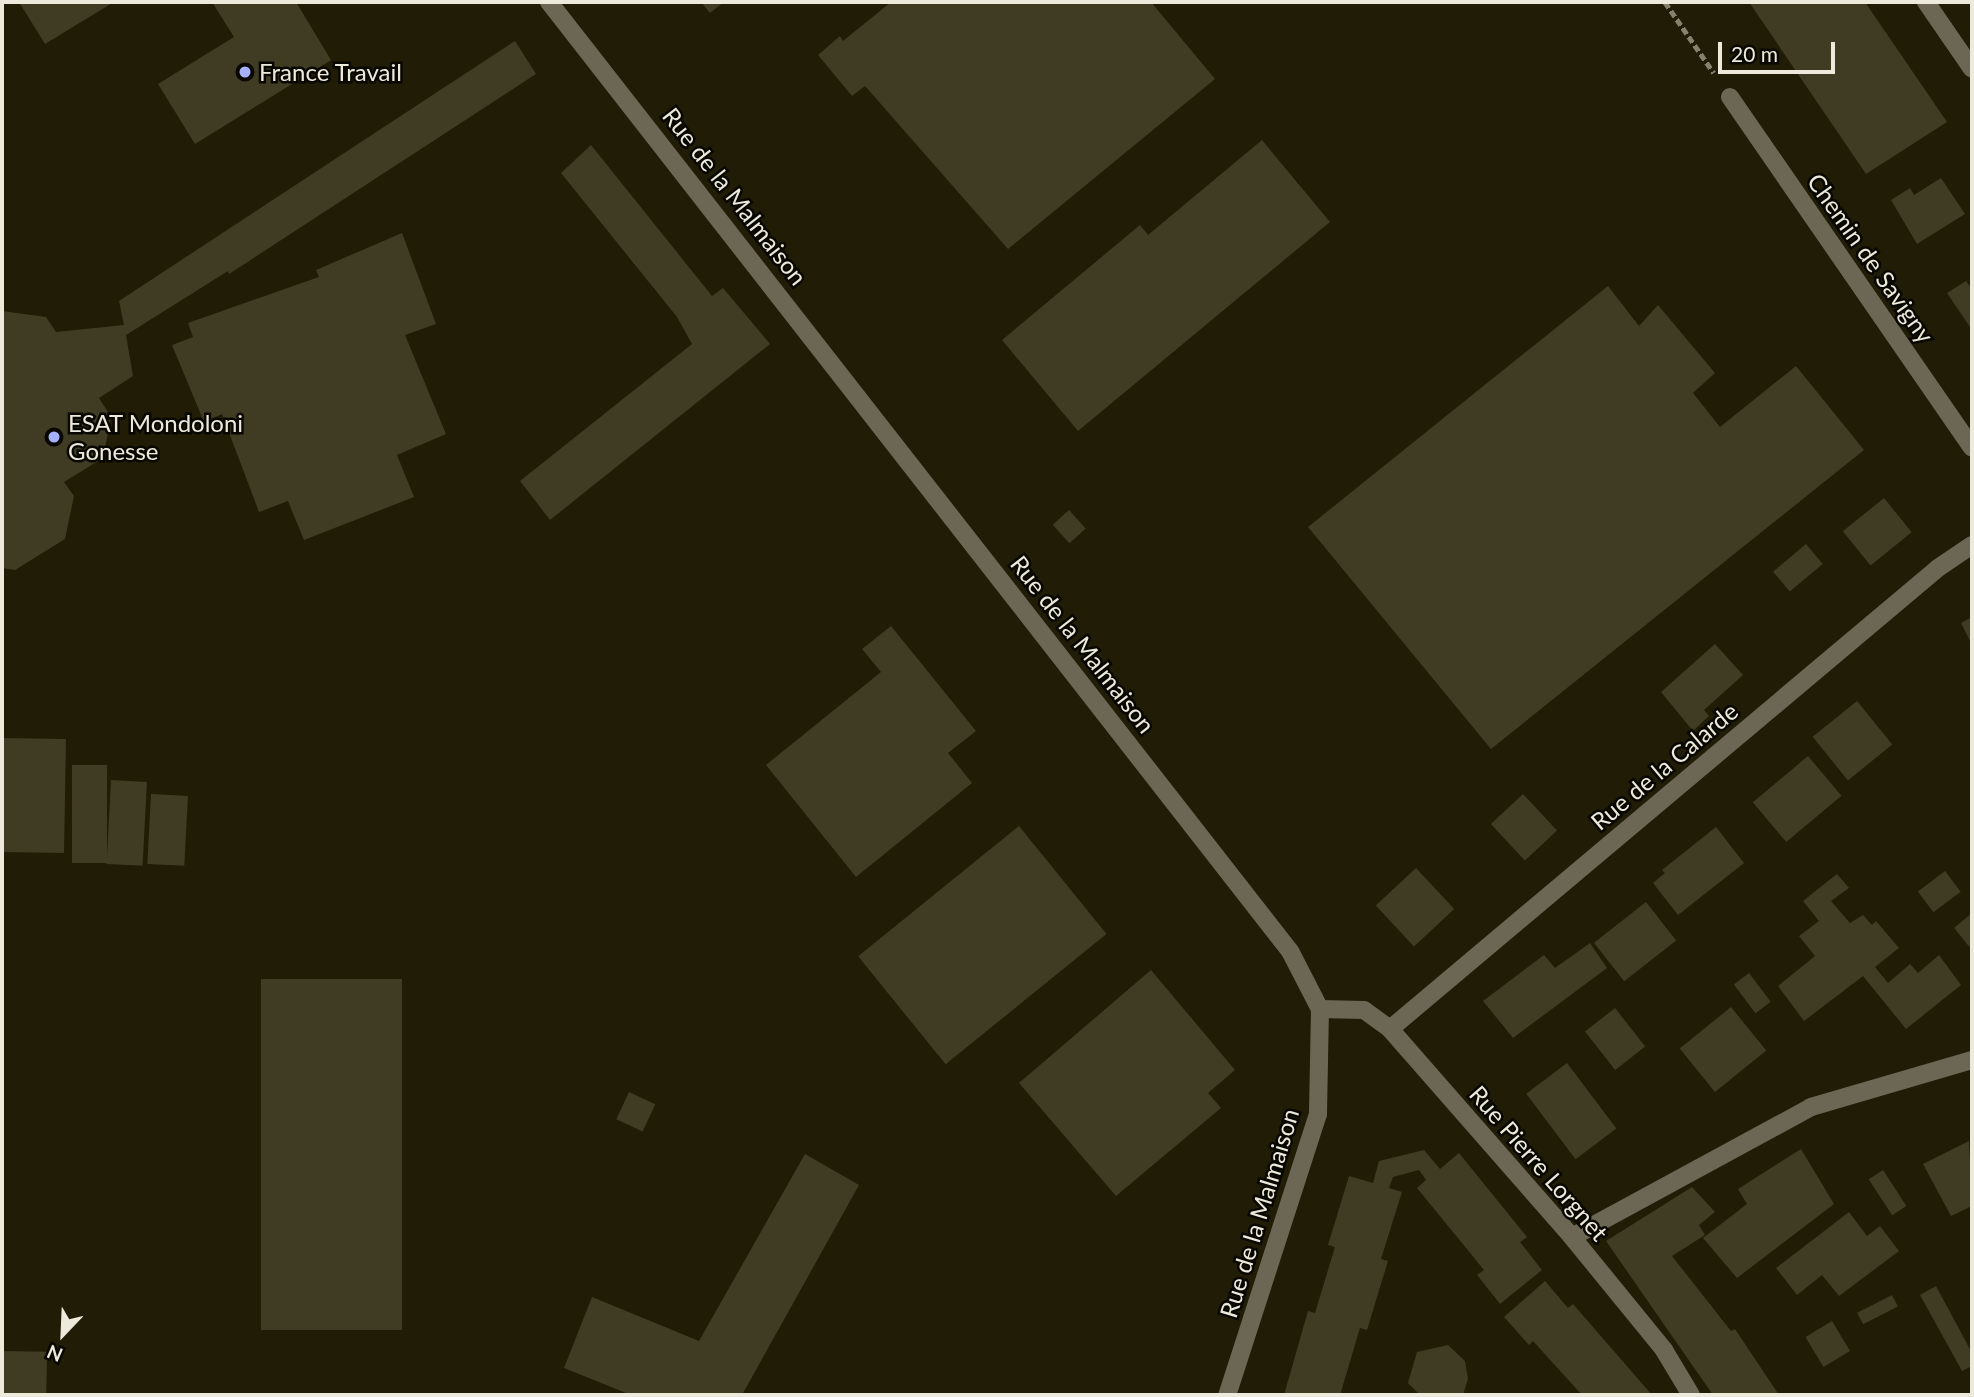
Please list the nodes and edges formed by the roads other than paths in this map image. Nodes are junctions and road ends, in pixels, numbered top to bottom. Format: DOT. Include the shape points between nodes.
graph roads {
  1 [pos="549,2"];
  2 [pos="1926,2"];
  3 [pos="1972,69"];
  4 [pos="1730,97"];
  5 [pos="1972,448"];
  6 [pos="1972,545"];
  7 [pos="1320,1009"];
  8 [pos="1390,1028"];
  9 [pos="1972,1060"];
  10 [pos="1572,1237"];
  11 [pos="1227,1395"];
  12 [pos="1691,1395"];
  1 -- 7 [label="street, Rue de la Malmaison" via="1290,950"];
  2 -- 3 [label="street"];
  4 -- 5 [label="street, Chemin de Savigny"];
  6 -- 8 [label="street, Rue de la Calarde" via="1938,568"];
  7 -- 8 [label="street, Rue Pierre Lorgnet" via="1364,1010"];
  7 -- 11 [label="street, Rue de la Malmaison" via="1318,1114"];
  8 -- 10 [label="street, Rue Pierre Lorgnet"];
  9 -- 10 [label="street" via="1811,1107"];
  10 -- 12 [label="street, Rue Pierre Lorgnet" via="1664,1350"];
}
